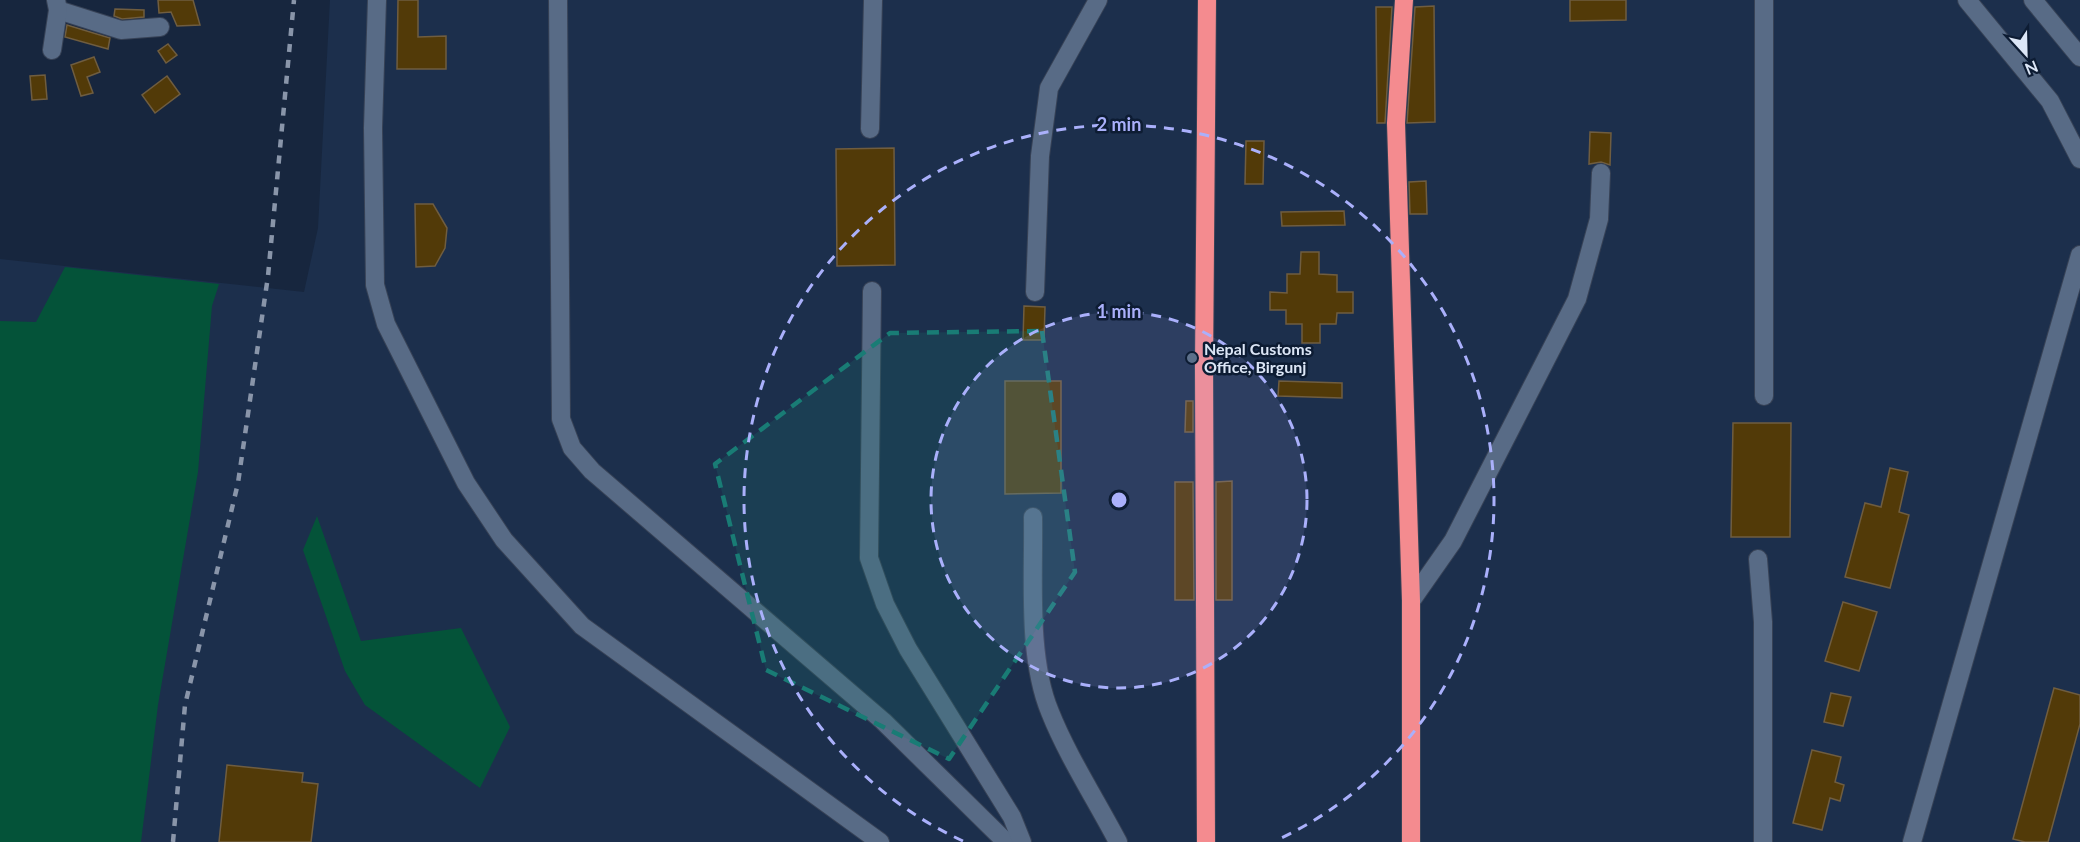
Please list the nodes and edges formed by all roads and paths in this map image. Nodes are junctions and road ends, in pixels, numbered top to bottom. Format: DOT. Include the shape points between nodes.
graph roads {
  1 [pos="377,0"];
  2 [pos="558,0"];
  3 [pos="873,0"];
  4 [pos="1098,0"];
  5 [pos="1207,0"];
  6 [pos="1404,0"];
  7 [pos="1764,0"];
  8 [pos="1967,0"];
  9 [pos="2033,0"];
  10 [pos="57,5"];
  11 [pos="160,27"];
  12 [pos="52,50"];
  13 [pos="2080,57"];
  14 [pos="870,129"];
  15 [pos="2080,159"];
  16 [pos="1601,173"];
  17 [pos="2080,255"];
  18 [pos="872,291"];
  19 [pos="1035,292"];
  20 [pos="1764,396"];
  21 [pos="1033,517"];
  22 [pos="1758,559"];
  23 [pos="1411,601"];
  24 [pos="880,842"];
  25 [pos="1006,842"];
  26 [pos="1022,842"];
  27 [pos="1118,842"];
  28 [pos="1206,842"];
  29 [pos="1412,842"];
  30 [pos="1763,842"];
  31 [pos="1912,842"];
  1 -- 24 [label="street" via="373,128 375,285 386,324 466,483 504,540 582,626"];
  2 -- 25 [label="street" via="561,419 572,448 592,471 883,721"];
  3 -- 14 [label="street"];
  4 -- 19 [label="street" via="1049,88 1040,156"];
  5 -- 28 [label="highway"];
  6 -- 23 [label="highway" via="1396,123"];
  7 -- 20 [label="street"];
  8 -- 15 [label="street" via="2050,101"];
  9 -- 13 [label="street"];
  10 -- 11 [label="street" via="121,30"];
  10 -- 12 [label="street"];
  16 -- 23 [label="street" via="1599,219 1577,299 1453,541"];
  17 -- 31 [label="street"];
  18 -- 26 [label="street" via="869,558 885,604 908,649 1012,817"];
  21 -- 27 [label="street" via="1035,633 1049,712"];
  22 -- 30 [label="street" via="1763,622"];
  23 -- 29 [label="highway"];
}
